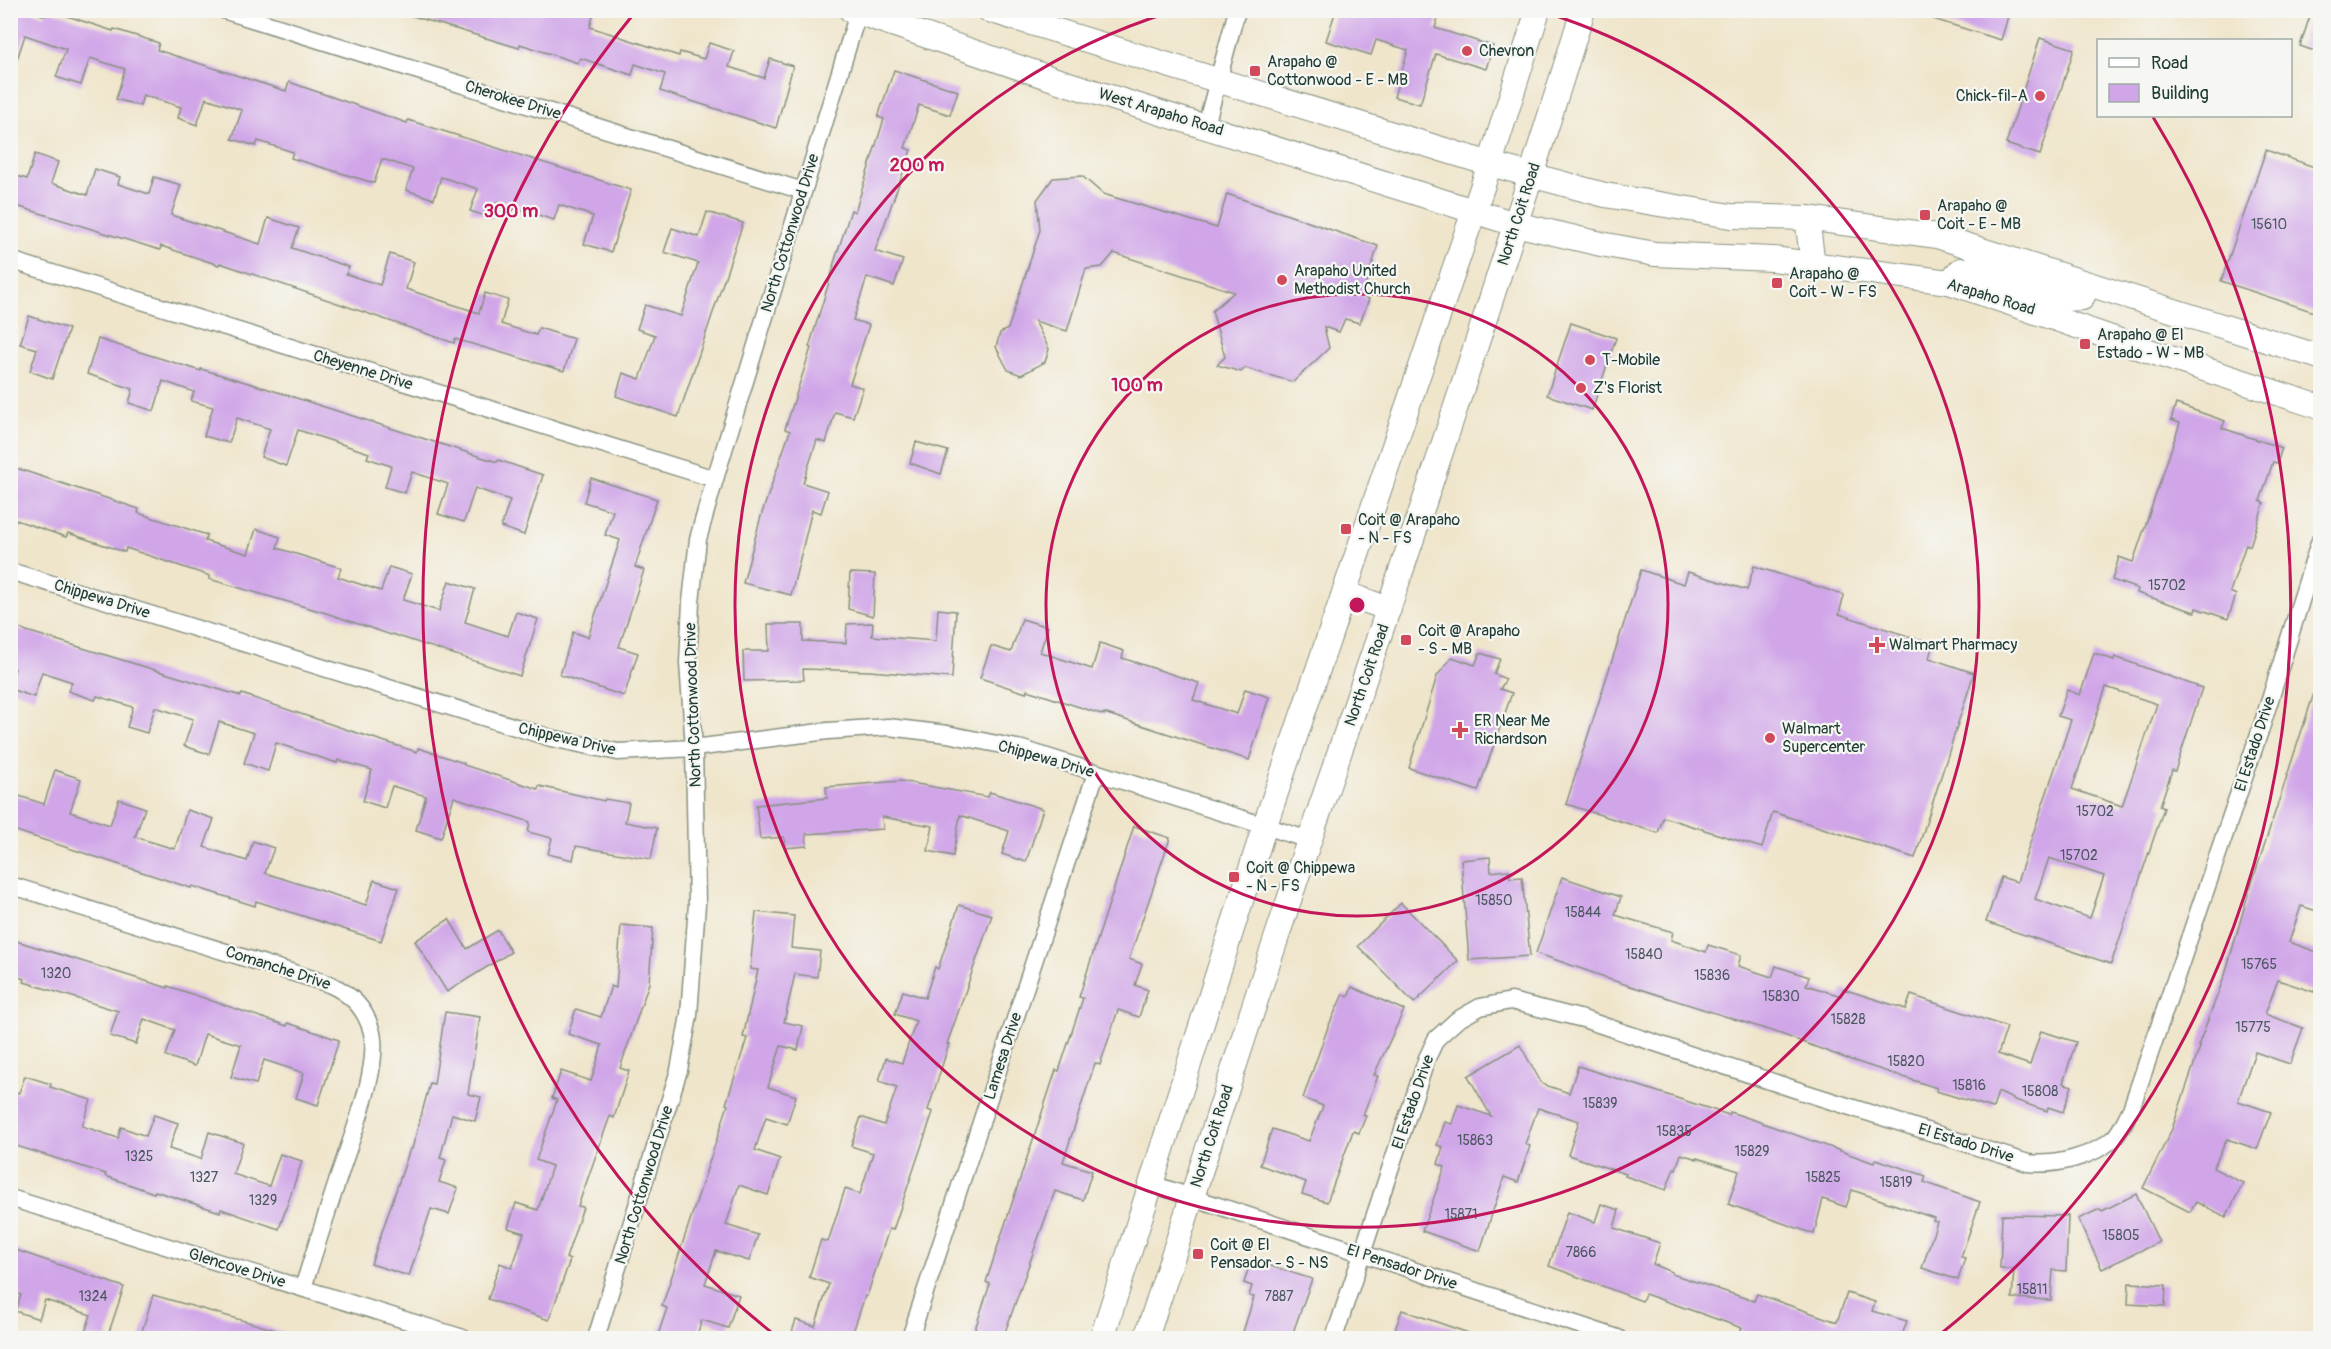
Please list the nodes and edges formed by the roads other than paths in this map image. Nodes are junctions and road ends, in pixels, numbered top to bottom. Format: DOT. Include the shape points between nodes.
graph roads {
  1 [pos="223,10"];
  2 [pos="989,10"];
  3 [pos="1237,10"];
  4 [pos="1538,10"];
  5 [pos="1583,10"];
  6 [pos="856,11"];
  7 [pos="1217,80"];
  8 [pos="1206,125"];
  9 [pos="1490,164"];
  10 [pos="1532,176"];
  11 [pos="803,191"];
  12 [pos="1472,211"];
  13 [pos="1807,218"];
  14 [pos="1515,224"];
  15 [pos="10,260"];
  16 [pos="1813,265"];
  17 [pos="1950,282"];
  18 [pos="2088,285"];
  19 [pos="2320,357"];
  20 [pos="2320,407"];
  21 [pos="715,479"];
  22 [pos="2320,540"];
  23 [pos="10,571"];
  24 [pos="1344,593"];
  25 [pos="1389,609"];
  26 [pos="694,748"];
  27 [pos="1096,773"];
  28 [pos="1265,825"];
  29 [pos="1309,840"];
  30 [pos="10,885"];
  31 [pos="1152,1184"];
  32 [pos="1192,1197"];
  33 [pos="10,1198"];
  34 [pos="1361,1254"];
  35 [pos="303,1288"];
  36 [pos="463,1338"];
  37 [pos="596,1338"];
  38 [pos="910,1338"];
  39 [pos="1102,1338"];
  40 [pos="1146,1338"];
  41 [pos="1334,1338"];
  42 [pos="1618,1338"];
  1 -- 11 [label="street, Cherokee Drive"];
  2 -- 7 [label="main road"];
  3 -- 7 [label="street"];
  4 -- 9 [label="main road"];
  5 -- 10 [label="main road, North Coit Road"];
  6 -- 8 [label="main road, West Arapaho Road" via="1059,81"];
  6 -- 11 [label="street, North Cottonwood Drive"];
  7 -- 8 [label="street"];
  7 -- 9 [label="main road"];
  8 -- 12 [label="main road, West Arapaho Road"];
  9 -- 10 [label="main road"];
  9 -- 12 [label="main road"];
  10 -- 13 [label="main road" via="1605,195 1702,212"];
  10 -- 14 [label="main road, North Coit Road"];
  11 -- 21 [label="street, North Cottonwood Drive"];
  12 -- 14 [label="main road, Arapaho Road"];
  12 -- 24 [label="main road"];
  13 -- 16 [label="main road"];
  13 -- 18 [label="main road" via="1937,236"];
  14 -- 16 [label="main road, Arapaho Road" via="1655,254 1773,259"];
  14 -- 25 [label="main road, North Coit Road"];
  15 -- 21 [label="street, Cheyenne Drive"];
  16 -- 17 [label="main road, Arapaho Road"];
  17 -- 18 [label="main road" via="1960,270 1982,270 2073,300 2082,298"];
  17 -- 20 [label="main road, Arapaho Road"];
  18 -- 19 [label="main road"];
  21 -- 26 [label="street, North Cottonwood Drive" via="698,539 691,602 688,663"];
  22 -- 34 [label="street, El Estado Drive" via="2157,1034 2131,1109 2115,1137 2096,1150 2072,1158 2028,1163 1583,1019 1511,1001 1479,1007 1436,1039"];
  23 -- 26 [label="street, Chippewa Drive" via="552,738 618,752"];
  24 -- 25 [label="main road"];
  24 -- 28 [label="main road"];
  25 -- 29 [label="main road, North Coit Road"];
  26 -- 27 [label="street, Chippewa Drive" via="888,727 1022,749"];
  26 -- 37 [label="street, North Cottonwood Drive" via="697,904 689,1015 679,1070"];
  27 -- 28 [label="street, Chippewa Drive"];
  27 -- 38 [label="street, Lamesa Drive"];
  28 -- 29 [label="street, Chippewa Drive"];
  28 -- 31 [label="main road"];
  29 -- 32 [label="main road, North Coit Road"];
  30 -- 35 [label="street, Comanche Drive" via="329,984 361,1006 372,1030 373,1058"];
  31 -- 32 [label="street, El Pensador Drive"];
  31 -- 39 [label="main road"];
  32 -- 34 [label="street, El Pensador Drive"];
  32 -- 40 [label="main road, North Coit Road"];
  33 -- 35 [label="street, Glencove Drive"];
  34 -- 41 [label="street, El Estado Drive"];
  34 -- 42 [label="street, El Pensador Drive"];
  35 -- 36 [label="street, Glencove Drive"];
}
